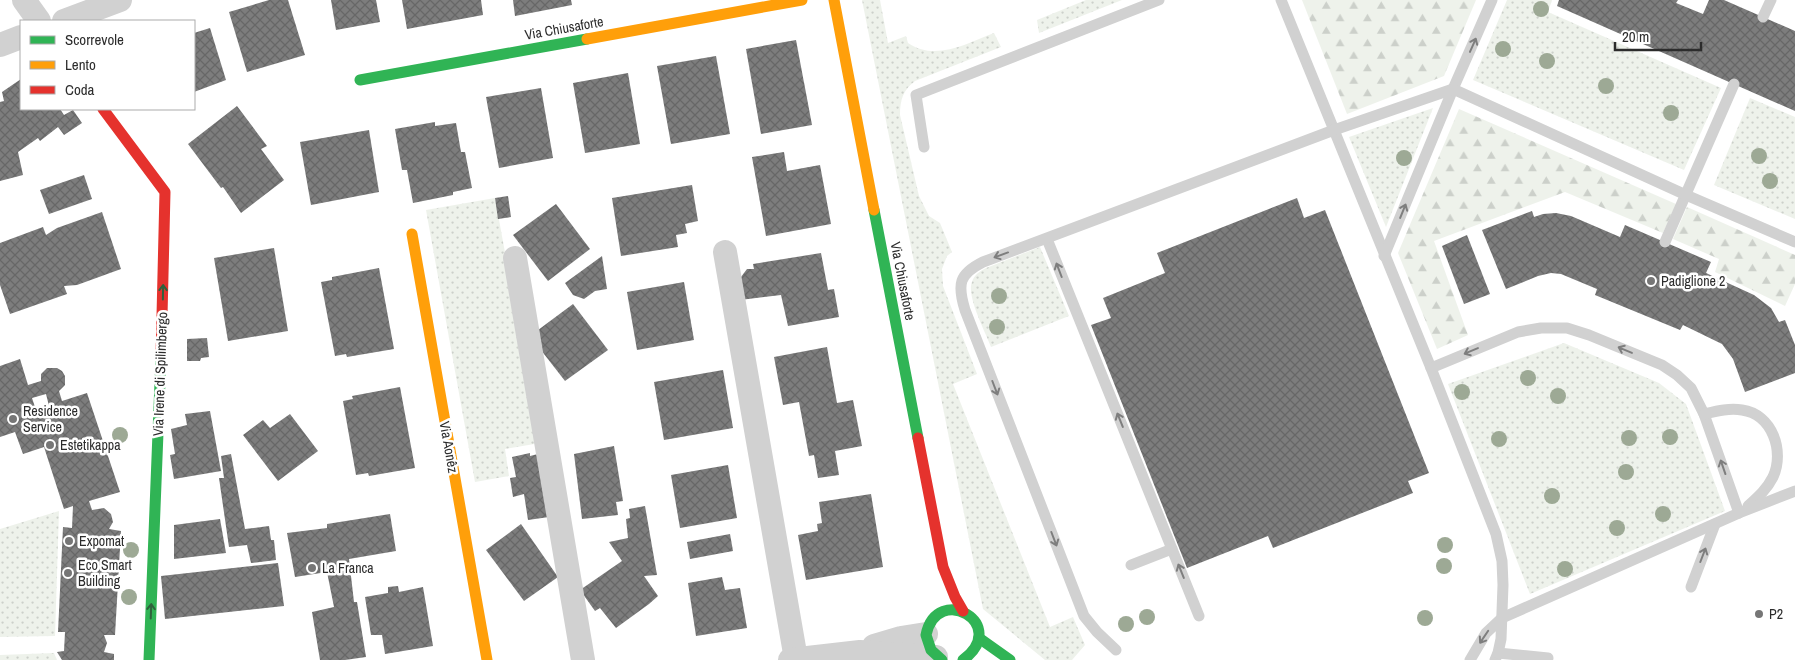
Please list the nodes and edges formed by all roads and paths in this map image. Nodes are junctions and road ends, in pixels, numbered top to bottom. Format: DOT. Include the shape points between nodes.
graph roads {
  1 [pos="24,0"];
  2 [pos="120,0"];
  3 [pos="802,0"];
  4 [pos="834,0"];
  5 [pos="1159,0"];
  6 [pos="1281,0"];
  7 [pos="1492,0"];
  8 [pos="1771,0"];
  9 [pos="1763,17"];
  10 [pos="38,20"];
  11 [pos="67,20"];
  12 [pos="20,37"];
  13 [pos="0,45"];
  14 [pos="360,80"];
  15 [pos="1734,84"];
  16 [pos="1453,89"];
  17 [pos="104,110"];
  18 [pos="1334,130"];
  19 [pos="924,147"];
  20 [pos="1686,195"];
  21 [pos="412,234"];
  22 [pos="1047,238"];
  23 [pos="1665,242"];
  24 [pos="1795,242"];
  25 [pos="725,252"];
  26 [pos="1384,256"];
  27 [pos="515,258"];
  28 [pos="1431,368"];
  29 [pos="1704,414"];
  30 [pos="1795,491"];
  31 [pos="1739,513"];
  32 [pos="1715,524"];
  33 [pos="1172,550"];
  34 [pos="1130,566"];
  35 [pos="943,567"];
  36 [pos="1691,587"];
  37 [pos="963,611"];
  38 [pos="1199,616"];
  39 [pos="1502,618"];
  40 [pos="930,626"];
  41 [pos="979,638"];
  42 [pos="1116,650"];
  43 [pos="860,652"];
  44 [pos="1497,657"];
  45 [pos="939,658"];
  46 [pos="1548,658"];
  47 [pos="149,660"];
  48 [pos="486,660"];
  49 [pos="583,660"];
  50 [pos="793,660"];
  51 [pos="963,660"];
  52 [pos="1010,660"];
  53 [pos="1470,660"];
  1 -- 10 [label="street"];
  2 -- 11 [label="street"];
  3 -- 14 [label="street, Via Chiusaforte"];
  4 -- 35 [label="street, Via Chiusaforte"];
  5 -- 19 [label="lane" via="916,95"];
  6 -- 18 [label="lane"];
  16 -- 7 [label="lane, one-way"];
  8 -- 9 [label="lane"];
  12 -- 13 [label="street"];
  15 -- 20 [label="lane"];
  16 -- 18 [label="lane"];
  16 -- 20 [label="lane"];
  26 -- 16 [label="lane, one-way"];
  47 -- 17 [label="street, Via Irene di Spilimbergo, one-way" via="165,192"];
  18 -- 22 [label="lane"];
  18 -- 26 [label="lane"];
  20 -- 23 [label="lane"];
  20 -- 24 [label="lane"];
  21 -- 48 [label="street, Via Aonêz"];
  33 -- 22 [label="lane, one-way"];
  22 -- 42 [label="lane, one-way" via="971,268 962,280 962,299 1084,616"];
  25 -- 50 [label="street"];
  26 -- 28 [label="lane"];
  27 -- 49 [label="street"];
  29 -- 28 [label="lane, one-way" via="1691,388 1662,365 1567,328 1518,332"];
  28 -- 39 [label="lane" via="1496,534 1502,569"];
  31 -- 29 [label="lane, one-way"];
  29 -- 31 [label="lane" via="1728,409 1758,415 1766,420 1775,442 1774,474 1759,497"];
  30 -- 31 [label="lane"];
  31 -- 32 [label="lane"];
  36 -- 32 [label="lane, one-way"];
  32 -- 39 [label="lane"];
  33 -- 34 [label="lane"];
  38 -- 33 [label="lane, one-way"];
  35 -- 37 [label="street, Via Chiusaforte"];
  35 -- 40 [label="street, Via Chiusaforte" via="939,598"];
  37 -- 40 [label="street" via="940,613"];
  37 -- 41 [label="street, Via Chiusaforte" via="974,619"];
  39 -- 44 [label="lane"];
  39 -- 53 [label="lane, one-way" via="1486,633"];
  40 -- 43 [label="street"];
  40 -- 45 [label="street" via="927,643"];
  41 -- 51 [label="street" via="975,651"];
  41 -- 52 [label="street"];
  43 -- 45 [label="street"];
  43 -- 50 [label="street"];
  44 -- 46 [label="lane"];
}
